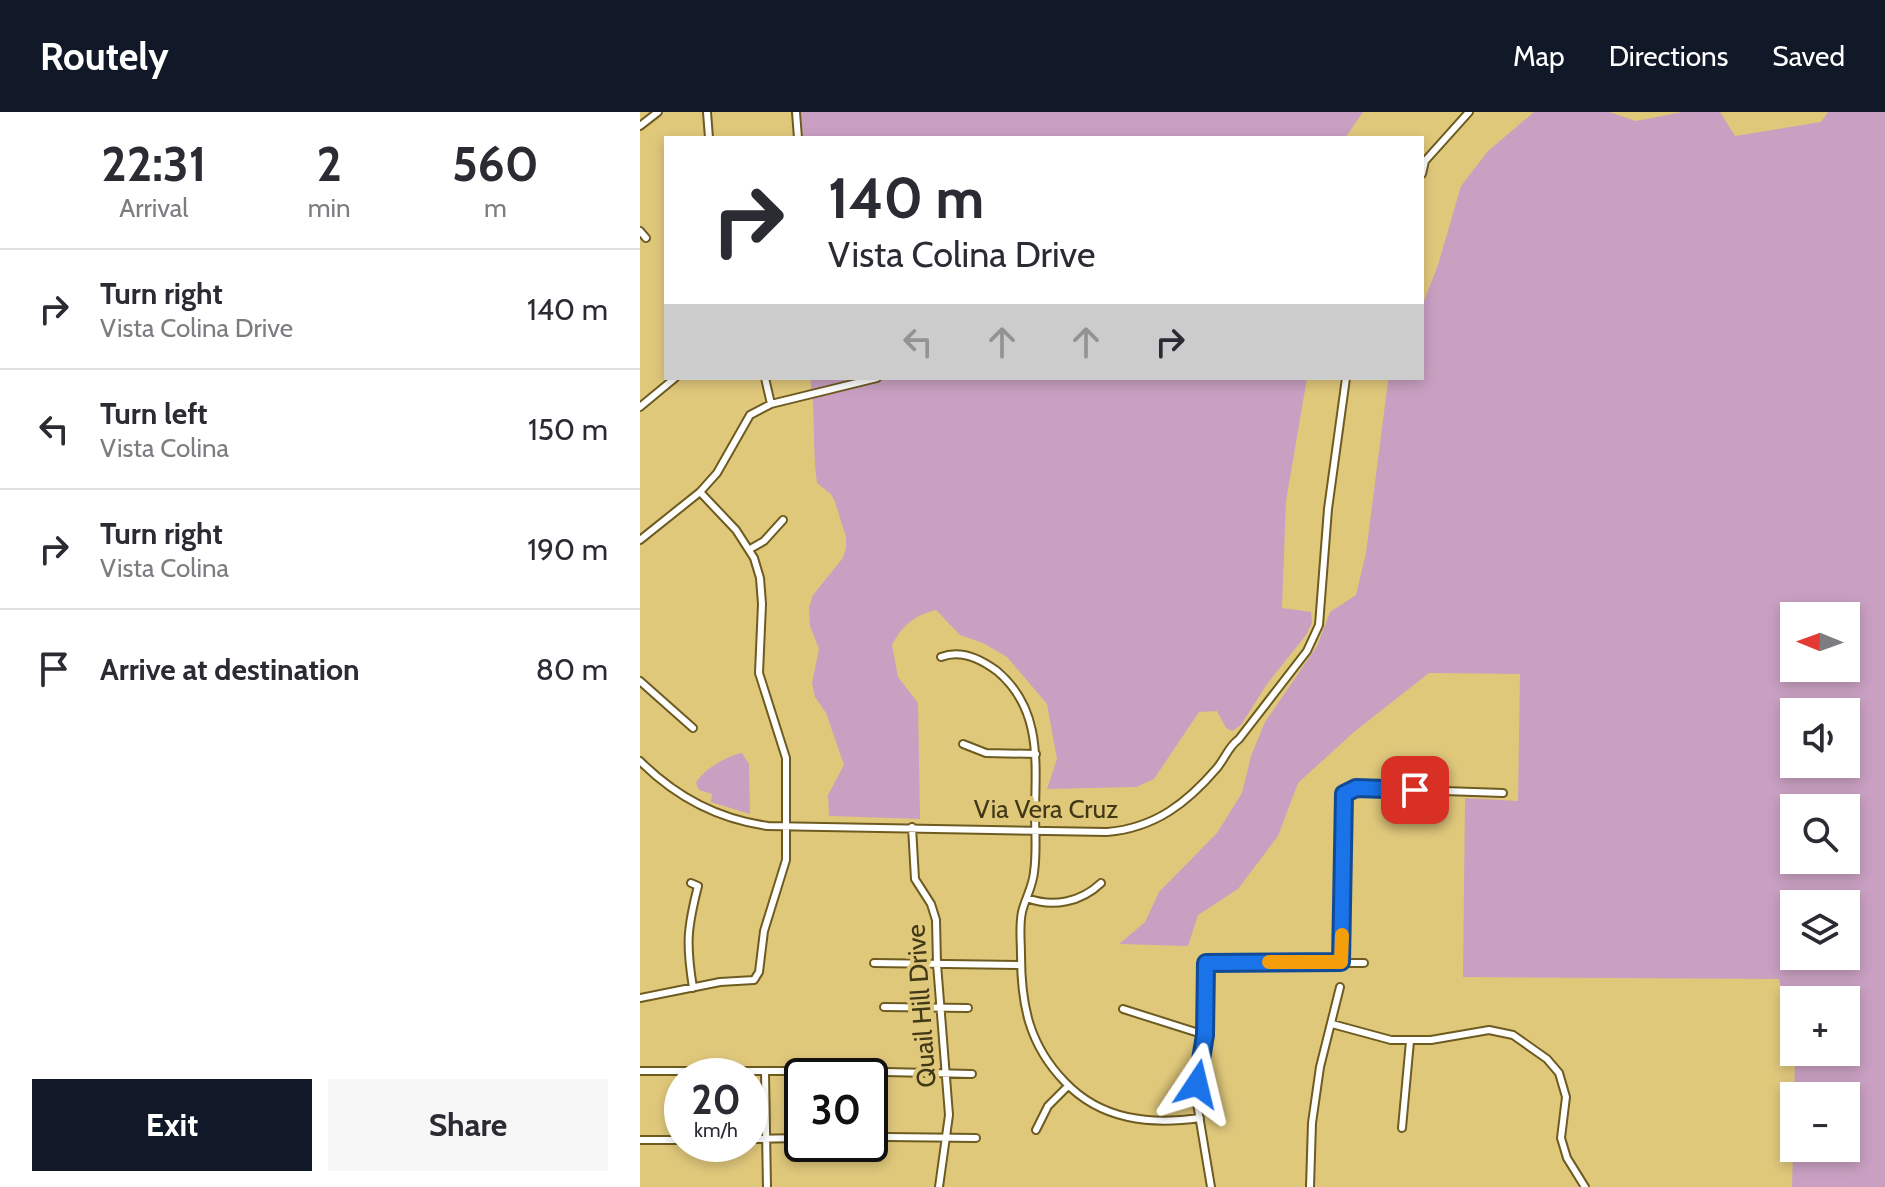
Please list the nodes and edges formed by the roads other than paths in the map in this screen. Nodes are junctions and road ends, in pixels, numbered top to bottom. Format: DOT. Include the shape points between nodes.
graph roads {
  1 [pos="658,112"];
  2 [pos="707,112"];
  3 [pos="796,112"];
  4 [pos="1469,112"];
  5 [pos="640,126"];
  6 [pos="709,136"];
  7 [pos="798,136"];
  8 [pos="1424,160"];
  9 [pos="640,231"];
  10 [pos="646,238"];
  11 [pos="673,380"];
  12 [pos="765,380"];
  13 [pos="869,380"];
  14 [pos="1346,380"];
  15 [pos="771,404"];
  16 [pos="640,407"];
  17 [pos="700,492"];
  18 [pos="783,520"];
  19 [pos="640,540"];
  20 [pos="750,549"];
  21 [pos="941,657"];
  22 [pos="640,681"];
  23 [pos="693,728"];
  24 [pos="963,744"];
  25 [pos="1036,754"];
  26 [pos="640,761"];
  27 [pos="1503,793"];
  28 [pos="788,827"];
  29 [pos="912,827"];
  30 [pos="1035,831"];
  31 [pos="691,883"];
  32 [pos="1101,883"];
  33 [pos="1027,898"];
  34 [pos="1341,962"];
  35 [pos="874,963"];
  36 [pos="1364,963"];
  37 [pos="937,964"];
  38 [pos="1021,965"];
  39 [pos="1340,987"];
  40 [pos="693,988"];
  41 [pos="640,998"];
  42 [pos="884,1007"];
  43 [pos="940,1008"];
  44 [pos="968,1008"];
  45 [pos="1123,1009"];
  46 [pos="1332,1024"];
  47 [pos="1205,1035"];
  48 [pos="1410,1041"];
  49 [pos="640,1071"];
  50 [pos="664,1071"];
  51 [pos="888,1072"];
  52 [pos="945,1073"];
  53 [pos="972,1074"];
  54 [pos="1068,1086"];
  55 [pos="1200,1118"];
  56 [pos="1402,1128"];
  57 [pos="1036,1130"];
  58 [pos="888,1137"];
  59 [pos="947,1138"];
  60 [pos="976,1138"];
  61 [pos="640,1140"];
  62 [pos="664,1140"];
  63 [pos="765,1162"];
  64 [pos="767,1187"];
  65 [pos="939,1187"];
  66 [pos="1211,1187"];
  67 [pos="1310,1187"];
  68 [pos="1585,1187"];
  1 -- 5 [label="street"];
  2 -- 6 [label="street"];
  3 -- 7 [label="street"];
  4 -- 8 [label="street"];
  9 -- 10 [label="street"];
  11 -- 16 [label="street"];
  12 -- 15 [label="street"];
  13 -- 15 [label="street"];
  14 -- 30 [label="street, Via Vera Cruz" via="1319,625 1307,651 1214,772 1177,808 1126,830"];
  15 -- 17 [label="street" via="741,426 717,473"];
  17 -- 19 [label="street"];
  17 -- 20 [label="street"];
  18 -- 20 [label="street"];
  20 -- 28 [label="street" via="760,578 759,673 786,758"];
  21 -- 25 [label="street" via="972,656 1006,679 1032,723"];
  22 -- 23 [label="street"];
  24 -- 25 [label="street" via="986,753"];
  25 -- 30 [label="street"];
  26 -- 28 [label="street, Via Vera Cruz" via="671,790 718,815"];
  27 -- 34 [label="street" via="1356,788 1344,794"];
  28 -- 29 [label="street, Via Vera Cruz"];
  28 -- 40 [label="street" via="786,860 764,931 759,972 749,983"];
  29 -- 30 [label="street, Via Vera Cruz"];
  29 -- 37 [label="street, Quail Hill Drive" via="915,879 936,920"];
  30 -- 33 [label="street"];
  31 -- 40 [label="street" via="698,886 686,936"];
  32 -- 33 [label="street" via="1073,900"];
  33 -- 38 [label="street"];
  34 -- 36 [label="street"];
  34 -- 47 [label="street" via="1206,963"];
  35 -- 37 [label="street"];
  37 -- 38 [label="street"];
  37 -- 43 [label="street, Quail Hill Drive"];
  38 -- 54 [label="street" via="1021,995 1031,1034"];
  39 -- 46 [label="street"];
  40 -- 41 [label="street"];
  42 -- 43 [label="street"];
  43 -- 44 [label="street"];
  43 -- 52 [label="street, Quail Hill Drive"];
  45 -- 47 [label="street"];
  46 -- 48 [label="street"];
  46 -- 67 [label="street" via="1312,1123"];
  47 -- 55 [label="street" via="1197,1084"];
  48 -- 56 [label="street"];
  48 -- 68 [label="street" via="1499,1030 1547,1059 1564,1084 1564,1151"];
  49 -- 50 [label="street"];
  51 -- 52 [label="street"];
  52 -- 53 [label="street"];
  52 -- 59 [label="street, Quail Hill Drive"];
  54 -- 55 [label="street" via="1091,1103 1133,1120"];
  54 -- 57 [label="street" via="1048,1106"];
  55 -- 66 [label="street"];
  58 -- 59 [label="street"];
  59 -- 60 [label="street"];
  59 -- 65 [label="street, Quail Hill Drive"];
  61 -- 62 [label="street"];
  63 -- 64 [label="street"];
}
